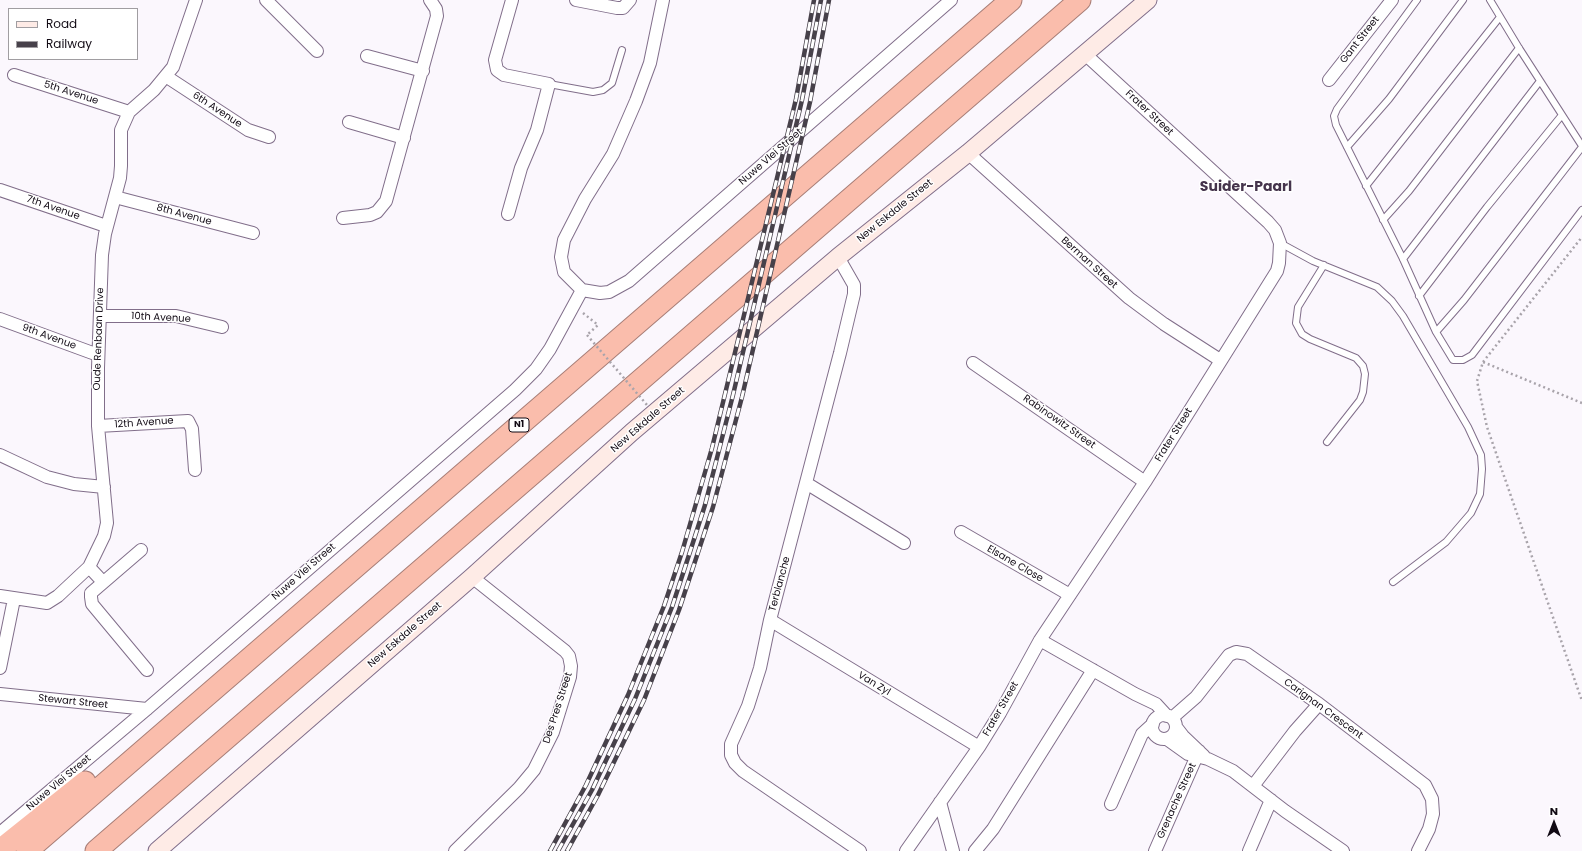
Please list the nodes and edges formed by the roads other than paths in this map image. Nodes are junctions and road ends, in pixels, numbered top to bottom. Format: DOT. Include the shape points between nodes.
graph roads {
  1 [pos="196,0"];
  2 [pos="266,0"];
  3 [pos="430,0"];
  4 [pos="512,0"];
  5 [pos="576,0"];
  6 [pos="630,0"];
  7 [pos="663,0"];
  8 [pos="951,0"];
  9 [pos="1011,0"];
  10 [pos="1080,0"];
  11 [pos="1148,0"];
  12 [pos="1392,0"];
  13 [pos="1417,0"];
  14 [pos="1463,0"];
  15 [pos="1490,0"];
  16 [pos="1500,17"];
  17 [pos="1518,48"];
  18 [pos="622,50"];
  19 [pos="317,51"];
  20 [pos="1085,54"];
  21 [pos="367,56"];
  22 [pos="423,71"];
  23 [pos="14,75"];
  24 [pos="167,77"];
  25 [pos="1329,80"];
  26 [pos="1540,81"];
  27 [pos="549,84"];
  28 [pos="129,112"];
  29 [pos="1562,115"];
  30 [pos="349,122"];
  31 [pos="270,137"];
  32 [pos="404,138"];
  33 [pos="1582,146"];
  34 [pos="1347,147"];
  35 [pos="968,153"];
  36 [pos="1366,186"];
  37 [pos="0,190"];
  38 [pos="115,197"];
  39 [pos="1582,210"];
  40 [pos="508,214"];
  41 [pos="343,218"];
  42 [pos="1383,220"];
  43 [pos="106,226"];
  44 [pos="254,233"];
  45 [pos="1280,243"];
  46 [pos="838,257"];
  47 [pos="1403,259"];
  48 [pos="1324,265"];
  49 [pos="582,290"];
  50 [pos="1419,296"];
  51 [pos="100,316"];
  52 [pos="0,319"];
  53 [pos="222,326"];
  54 [pos="1436,332"];
  55 [pos="98,354"];
  56 [pos="1220,360"];
  57 [pos="973,363"];
  58 [pos="98,426"];
  59 [pos="1327,442"];
  60 [pos="0,455"];
  61 [pos="195,470"];
  62 [pos="1145,482"];
  63 [pos="806,483"];
  64 [pos="104,487"];
  65 [pos="961,532"];
  66 [pos="904,543"];
  67 [pos="141,550"];
  68 [pos="89,567"];
  69 [pos="348,573"];
  70 [pos="472,577"];
  71 [pos="103,582"];
  72 [pos="1393,582"];
  73 [pos="1070,595"];
  74 [pos="0,596"];
  75 [pos="14,599"];
  76 [pos="770,620"];
  77 [pos="1040,640"];
  78 [pos="0,668"];
  79 [pos="147,670"];
  80 [pos="1093,670"];
  81 [pos="0,694"];
  82 [pos="1319,704"];
  83 [pos="147,710"];
  84 [pos="1165,721"];
  85 [pos="1162,737"];
  86 [pos="979,747"];
  87 [pos="1134,756"];
  88 [pos="1201,756"];
  89 [pos="1253,786"];
  90 [pos="1271,800"];
  91 [pos="940,802"];
  92 [pos="1111,804"];
  93 [pos="0,833"];
  94 [pos="0,850"];
  95 [pos="26,851"];
  96 [pos="96,851"];
  97 [pos="156,851"];
  98 [pos="455,851"];
  99 [pos="860,851"];
  100 [pos="906,851"];
  101 [pos="952,851"];
  102 [pos="975,851"];
  103 [pos="1155,851"];
  104 [pos="1249,851"];
  105 [pos="1343,851"];
  106 [pos="1418,851"];
  1 -- 24 [label="street, Oude Renbaan Drive" via="178,56"];
  2 -- 19 [label="street"];
  3 -- 22 [label="street" via="437,16"];
  4 -- 27 [label="street" via="495,60 497,70 504,75"];
  5 -- 6 [label="street" via="618,8 622,8"];
  7 -- 49 [label="street" via="650,63 636,101 613,154 585,199 564,240 561,257 564,272"];
  8 -- 49 [label="street, Nuwe Vlei Street" via="629,281 609,292"];
  9 -- 69 [label="highway, N1"];
  10 -- 96 [label="highway"];
  11 -- 20 [label="street, New Eskdale Street"];
  12 -- 25 [label="street, Gant Street"];
  13 -- 34 [label="lane" via="1335,112 1335,123"];
  14 -- 34 [label="lane" via="1389,99"];
  15 -- 16 [label="lane"];
  16 -- 17 [label="lane"];
  16 -- 36 [label="lane"];
  17 -- 26 [label="lane"];
  17 -- 42 [label="lane" via="1409,191"];
  18 -- 27 [label="lane" via="612,83 604,90 593,92"];
  20 -- 35 [label="street, New Eskdale Street"];
  20 -- 45 [label="street, Frater Street" via="1268,222 1275,230"];
  21 -- 22 [label="street"];
  22 -- 32 [label="street"];
  23 -- 28 [label="street, 5th Avenue"];
  24 -- 28 [label="street, Oude Renbaan Drive"];
  24 -- 31 [label="street, 6th Avenue" via="248,130"];
  26 -- 29 [label="lane"];
  26 -- 47 [label="lane"];
  27 -- 40 [label="street" via="537,130 521,168"];
  28 -- 38 [label="street, Oude Renbaan Drive" via="121,130 121,166"];
  29 -- 33 [label="lane"];
  29 -- 50 [label="lane"];
  30 -- 32 [label="street"];
  32 -- 41 [label="street" via="389,195 382,207 370,216"];
  33 -- 54 [label="lane" via="1464,300"];
  34 -- 36 [label="lane"];
  35 -- 46 [label="street, New Eskdale Street"];
  35 -- 56 [label="street, Berman Street" via="1129,298"];
  36 -- 42 [label="lane"];
  37 -- 43 [label="street, 7th Avenue"];
  38 -- 43 [label="street, Oude Renbaan Drive"];
  38 -- 44 [label="street, 8th Avenue"];
  39 -- 54 [label="lane" via="1472,354 1463,360 1453,360"];
  42 -- 47 [label="lane"];
  43 -- 51 [label="street, Oude Renbaan Drive" via="102,255"];
  45 -- 48 [label="lane"];
  45 -- 56 [label="street, Frater Street" via="1277,271"];
  46 -- 63 [label="street, Terblanche" via="854,285 854,294"];
  46 -- 70 [label="street, New Eskdale Street" via="632,432"];
  47 -- 50 [label="lane"];
  48 -- 59 [label="lane" via="1298,307 1296,323 1302,334 1310,339 1356,358 1363,366 1365,374 1360,400"];
  48 -- 72 [label="lane" via="1368,283 1381,290 1392,301 1468,427 1481,455 1480,494 1471,513 1446,542"];
  49 -- 83 [label="street, Nuwe Vlei Street" via="550,349 536,369 515,390"];
  50 -- 54 [label="lane"];
  51 -- 53 [label="street, 10th Avenue" via="176,316"];
  51 -- 55 [label="street, Oude Renbaan Drive"];
  52 -- 55 [label="street, 9th Avenue"];
  55 -- 58 [label="street, Oude Renbaan Drive"];
  56 -- 62 [label="street, Frater Street"];
  57 -- 62 [label="street, Rabinowitz Street"];
  58 -- 61 [label="street, 12th Avenue" via="188,421 192,429"];
  58 -- 64 [label="street, Oude Renbaan Drive"];
  60 -- 64 [label="street" via="47,477 74,484"];
  62 -- 73 [label="street, Frater Street"];
  63 -- 66 [label="street"];
  63 -- 76 [label="street, Terblanche"];
  64 -- 68 [label="street, Oude Renbaan Drive" via="107,523 104,536"];
  65 -- 73 [label="street, Elsane Close"];
  67 -- 71 [label="street"];
  68 -- 71 [label="street"];
  68 -- 75 [label="street" via="52,601 39,603"];
  69 -- 94 [label="highway"];
  69 -- 95 [label="highway, N1"];
  70 -- 97 [label="street, New Eskdale Street"];
  70 -- 98 [label="street, Des Pres Street" via="565,650 570,656 572,666 553,732 534,770"];
  71 -- 79 [label="street" via="91,593 92,604"];
  73 -- 77 [label="street, Frater Street"];
  74 -- 75 [label="street"];
  75 -- 78 [label="street"];
  76 -- 86 [label="street, Van Zyl"];
  76 -- 99 [label="street, Terblanche" via="760,668 748,706 731,744 735,763"];
  77 -- 80 [label="street"];
  77 -- 86 [label="street, Frater Street"];
  80 -- 84 [label="street" via="1135,694"];
  80 -- 102 [label="street" via="992,829"];
  81 -- 83 [label="street, Stewart Street"];
  82 -- 84 [label="street, Carignan Crescent" via="1247,654 1236,652 1226,658 1196,697"];
  82 -- 89 [label="street"];
  82 -- 106 [label="street, Carignan Crescent" via="1425,785 1432,799 1433,814"];
  83 -- 93 [label="street, Nuwe Vlei Street"];
  84 -- 85 [label="street" via="1153,730"];
  84 -- 85 [label="street" via="1175,733"];
  84 -- 87 [label="street" via="1142,734"];
  84 -- 88 [label="street"];
  85 -- 87 [label="street" via="1148,740"];
  85 -- 88 [label="street" via="1181,750"];
  86 -- 91 [label="street, Frater Street"];
  87 -- 92 [label="street"];
  88 -- 89 [label="street" via="1233,772"];
  88 -- 103 [label="street, Grenache Street"];
  89 -- 90 [label="street"];
  90 -- 104 [label="street"];
  90 -- 105 [label="street"];
  91 -- 100 [label="street, Frater Street"];
  91 -- 101 [label="street"];
}
